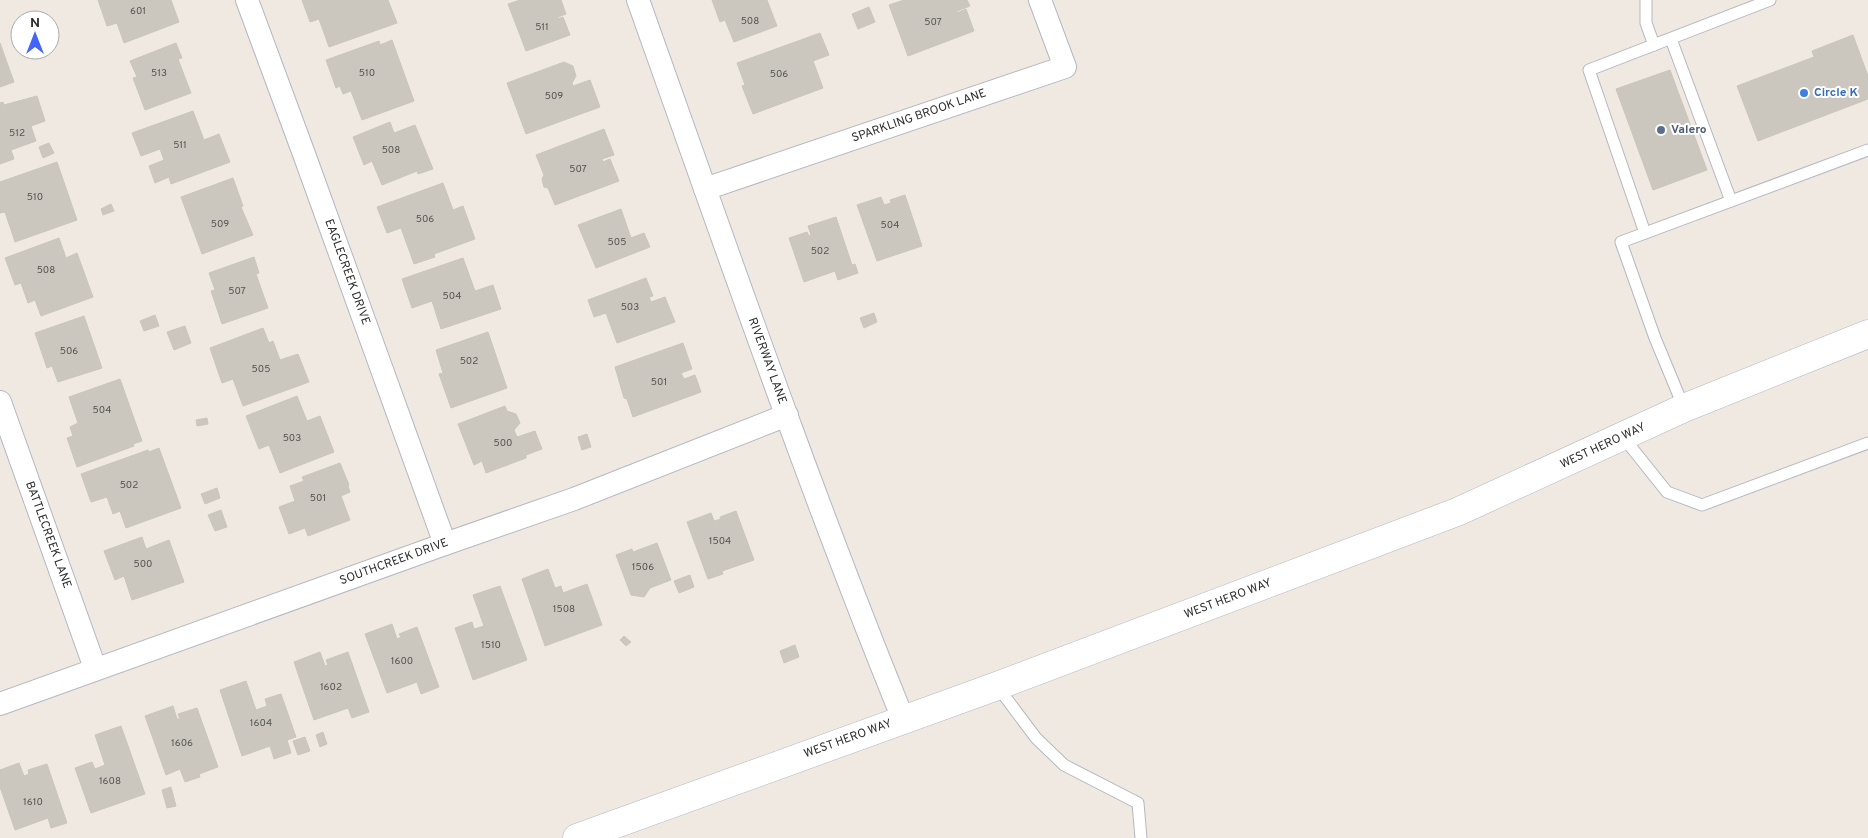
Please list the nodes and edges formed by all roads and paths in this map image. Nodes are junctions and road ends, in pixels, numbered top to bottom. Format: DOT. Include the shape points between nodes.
graph roads {
  1 [pos="247,0"];
  2 [pos="638,0"];
  3 [pos="1040,0"];
  4 [pos="1646,0"];
  5 [pos="1770,0"];
  6 [pos="1671,38"];
  7 [pos="1654,45"];
  8 [pos="1868,150"];
  9 [pos="706,189"];
  10 [pos="1731,201"];
  11 [pos="1644,233"];
  12 [pos="1868,334"];
  13 [pos="0,402"];
  14 [pos="1684,408"];
  15 [pos="787,415"];
  16 [pos="1623,437"];
  17 [pos="1868,443"];
  18 [pos="445,544"];
  19 [pos="95,668"];
  20 [pos="997,686"];
  21 [pos="0,704"];
  22 [pos="903,720"];
  23 [pos="577,838"];
  24 [pos="1142,838"];
  1 -- 18 [label="street, EAGLECREEK DRIVE"];
  2 -- 9 [label="street, RIVERWAY LANE"];
  3 -- 9 [label="street, SPARKLING BROOK LANE" via="1065,67"];
  4 -- 7 [label="lane" via="1646,23"];
  5 -- 6 [label="lane"];
  6 -- 7 [label="lane"];
  6 -- 10 [label="lane"];
  7 -- 11 [label="lane" via="1589,70"];
  8 -- 10 [label="lane"];
  9 -- 15 [label="street, RIVERWAY LANE"];
  10 -- 11 [label="lane"];
  11 -- 14 [label="lane" via="1620,242"];
  12 -- 14 [label="main road, WEST HERO WAY"];
  13 -- 19 [label="street, BATTLECREEK LANE"];
  14 -- 16 [label="main road, WEST HERO WAY"];
  15 -- 18 [label="street, SOUTHCREEK DRIVE" via="574,499"];
  15 -- 22 [label="street, RIVERWAY LANE"];
  16 -- 17 [label="lane" via="1667,492 1702,506"];
  16 -- 20 [label="main road, WEST HERO WAY" via="1457,512"];
  18 -- 19 [label="street, SOUTHCREEK DRIVE"];
  19 -- 21 [label="street, SOUTHCREEK DRIVE"];
  20 -- 22 [label="main road, WEST HERO WAY"];
  20 -- 24 [label="lane" via="1036,738 1064,765 1138,803"];
  22 -- 23 [label="main road, WEST HERO WAY"];
}
